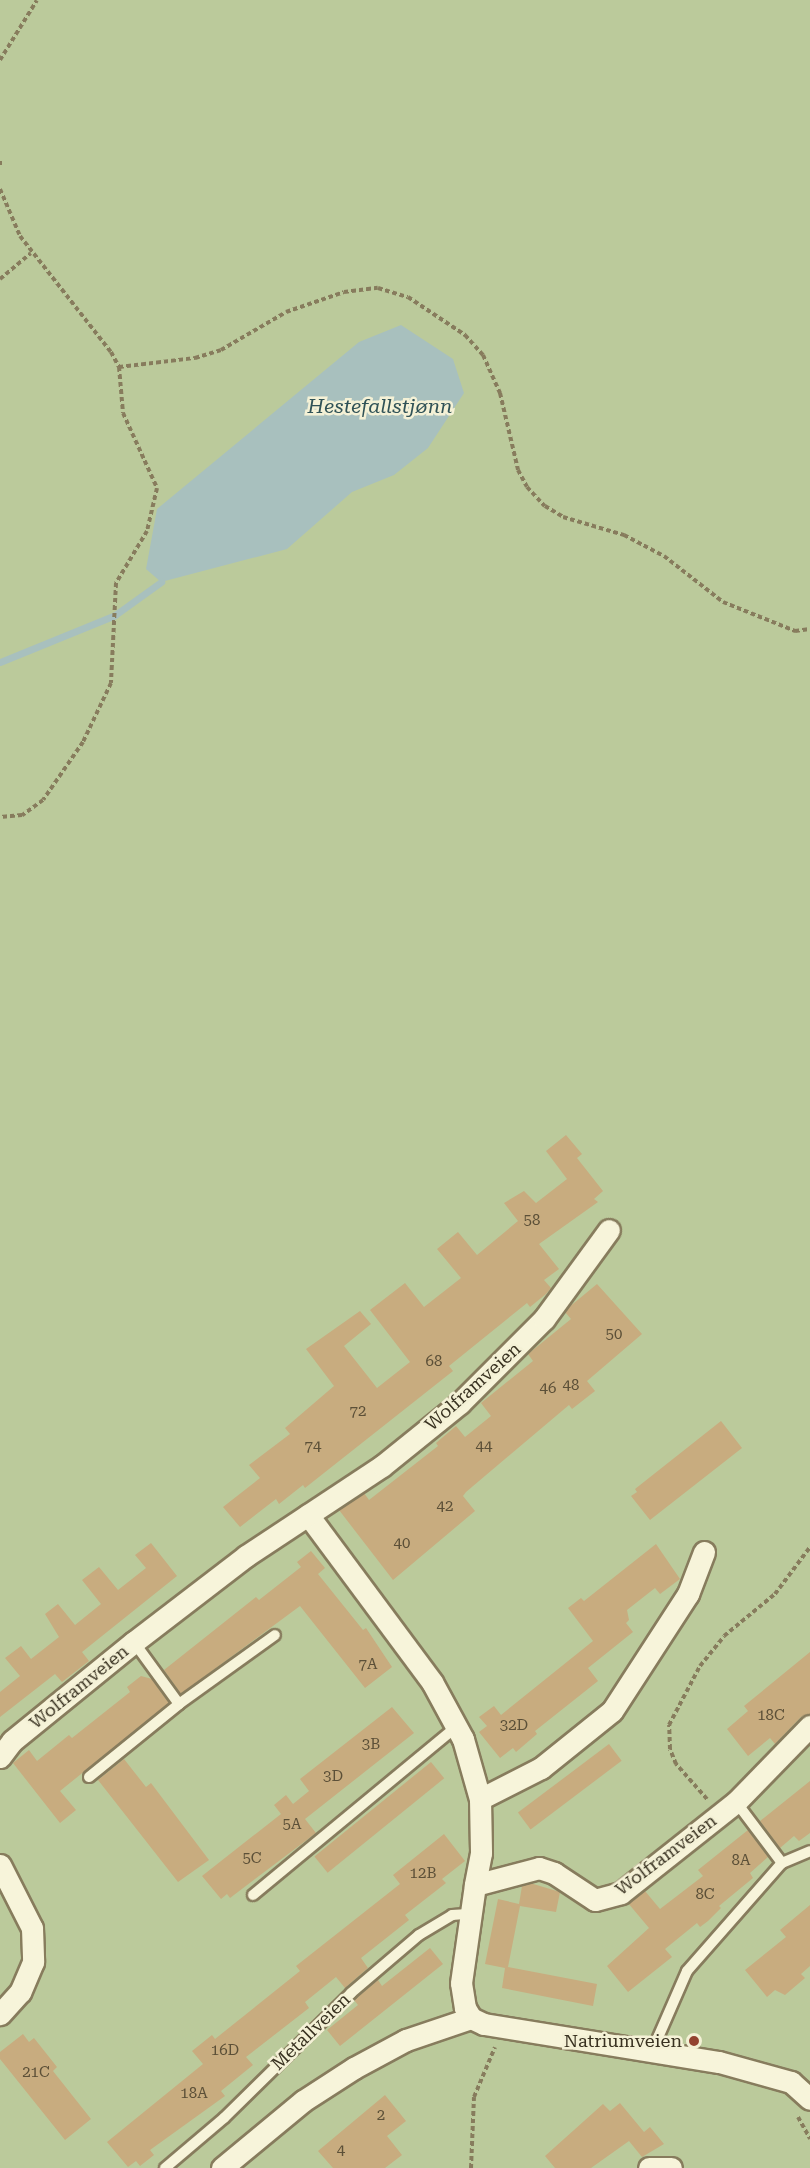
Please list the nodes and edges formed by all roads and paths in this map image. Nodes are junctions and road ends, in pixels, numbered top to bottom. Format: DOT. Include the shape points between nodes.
graph roads {
  1 [pos="37,0"];
  2 [pos="0,60"];
  3 [pos="0,189"];
  4 [pos="31,253"];
  5 [pos="0,279"];
  6 [pos="119,368"];
  7 [pos="810,628"];
  8 [pos="0,817"];
  9 [pos="609,1230"];
  10 [pos="308,1515"];
  11 [pos="810,1547"];
  12 [pos="705,1552"];
  13 [pos="275,1635"];
  14 [pos="134,1642"];
  15 [pos="179,1704"];
  16 [pos="457,1726"];
  17 [pos="810,1726"];
  18 [pos="0,1757"];
  19 [pos="89,1778"];
  20 [pos="480,1799"];
  21 [pos="728,1808"];
  22 [pos="810,1851"];
  23 [pos="782,1863"];
  24 [pos="0,1865"];
  25 [pos="476,1885"];
  26 [pos="253,1894"];
  27 [pos="468,1914"];
  28 [pos="0,2014"];
  29 [pos="471,2018"];
  30 [pos="500,2026"];
  31 [pos="653,2049"];
  32 [pos="810,2099"];
  33 [pos="165,2168"];
  34 [pos="222,2168"];
  35 [pos="471,2168"];
  36 [pos="649,2168"];
  37 [pos="670,2168"];
  1 -- 2 [label="path"];
  3 -- 4 [label="path"];
  4 -- 5 [label="path"];
  4 -- 6 [label="path" via="84,313"];
  6 -- 7 [label="path" via="195,358 221,350 286,312 344,292 378,288 408,297 465,335 483,355 500,393 518,470 545,506 563,517 624,535 664,555 723,602 795,631"];
  6 -- 8 [label="path" via="123,413 156,483 157,495 147,531 116,583 111,683 83,742 54,789 29,812"];
  9 -- 10 [label="street, Wolframveien" via="570,1290 487,1378 382,1466"];
  10 -- 14 [label="street, Wolframveien" via="246,1556"];
  10 -- 16 [label="street" via="432,1682"];
  11 -- 21 [label="path" via="775,1594 724,1636 700,1666 669,1725 670,1749 676,1764"];
  12 -- 20 [label="street" via="684,1602 612,1711 541,1768"];
  13 -- 15 [label="lane"];
  14 -- 15 [label="lane, Wolframveien"];
  14 -- 18 [label="street, Wolframveien" via="12,1742"];
  15 -- 19 [label="lane"];
  16 -- 20 [label="street"];
  16 -- 26 [label="lane"];
  17 -- 21 [label="street, Wolframveien"];
  20 -- 25 [label="street" via="481,1853"];
  21 -- 23 [label="lane"];
  21 -- 25 [label="street, Wolframveien" via="641,1879 604,1900 595,1900 554,1873 539,1868"];
  22 -- 23 [label="lane"];
  23 -- 31 [label="lane" via="687,1971"];
  24 -- 28 [label="street" via="32,1928 33,1962 20,1992"];
  25 -- 27 [label="street"];
  27 -- 29 [label="street" via="461,1983"];
  27 -- 33 [label="lane, Metallveien" via="452,1915 419,1935 351,1993 224,2118"];
  29 -- 30 [label="street"];
  29 -- 34 [label="street" via="406,2040 354,2068 303,2102"];
  30 -- 31 [label="street"];
  30 -- 35 [label="path" via="495,2049 474,2097"];
  31 -- 32 [label="street" via="776,2077 791,2082"];
  36 -- 37 [label="street"];
}
